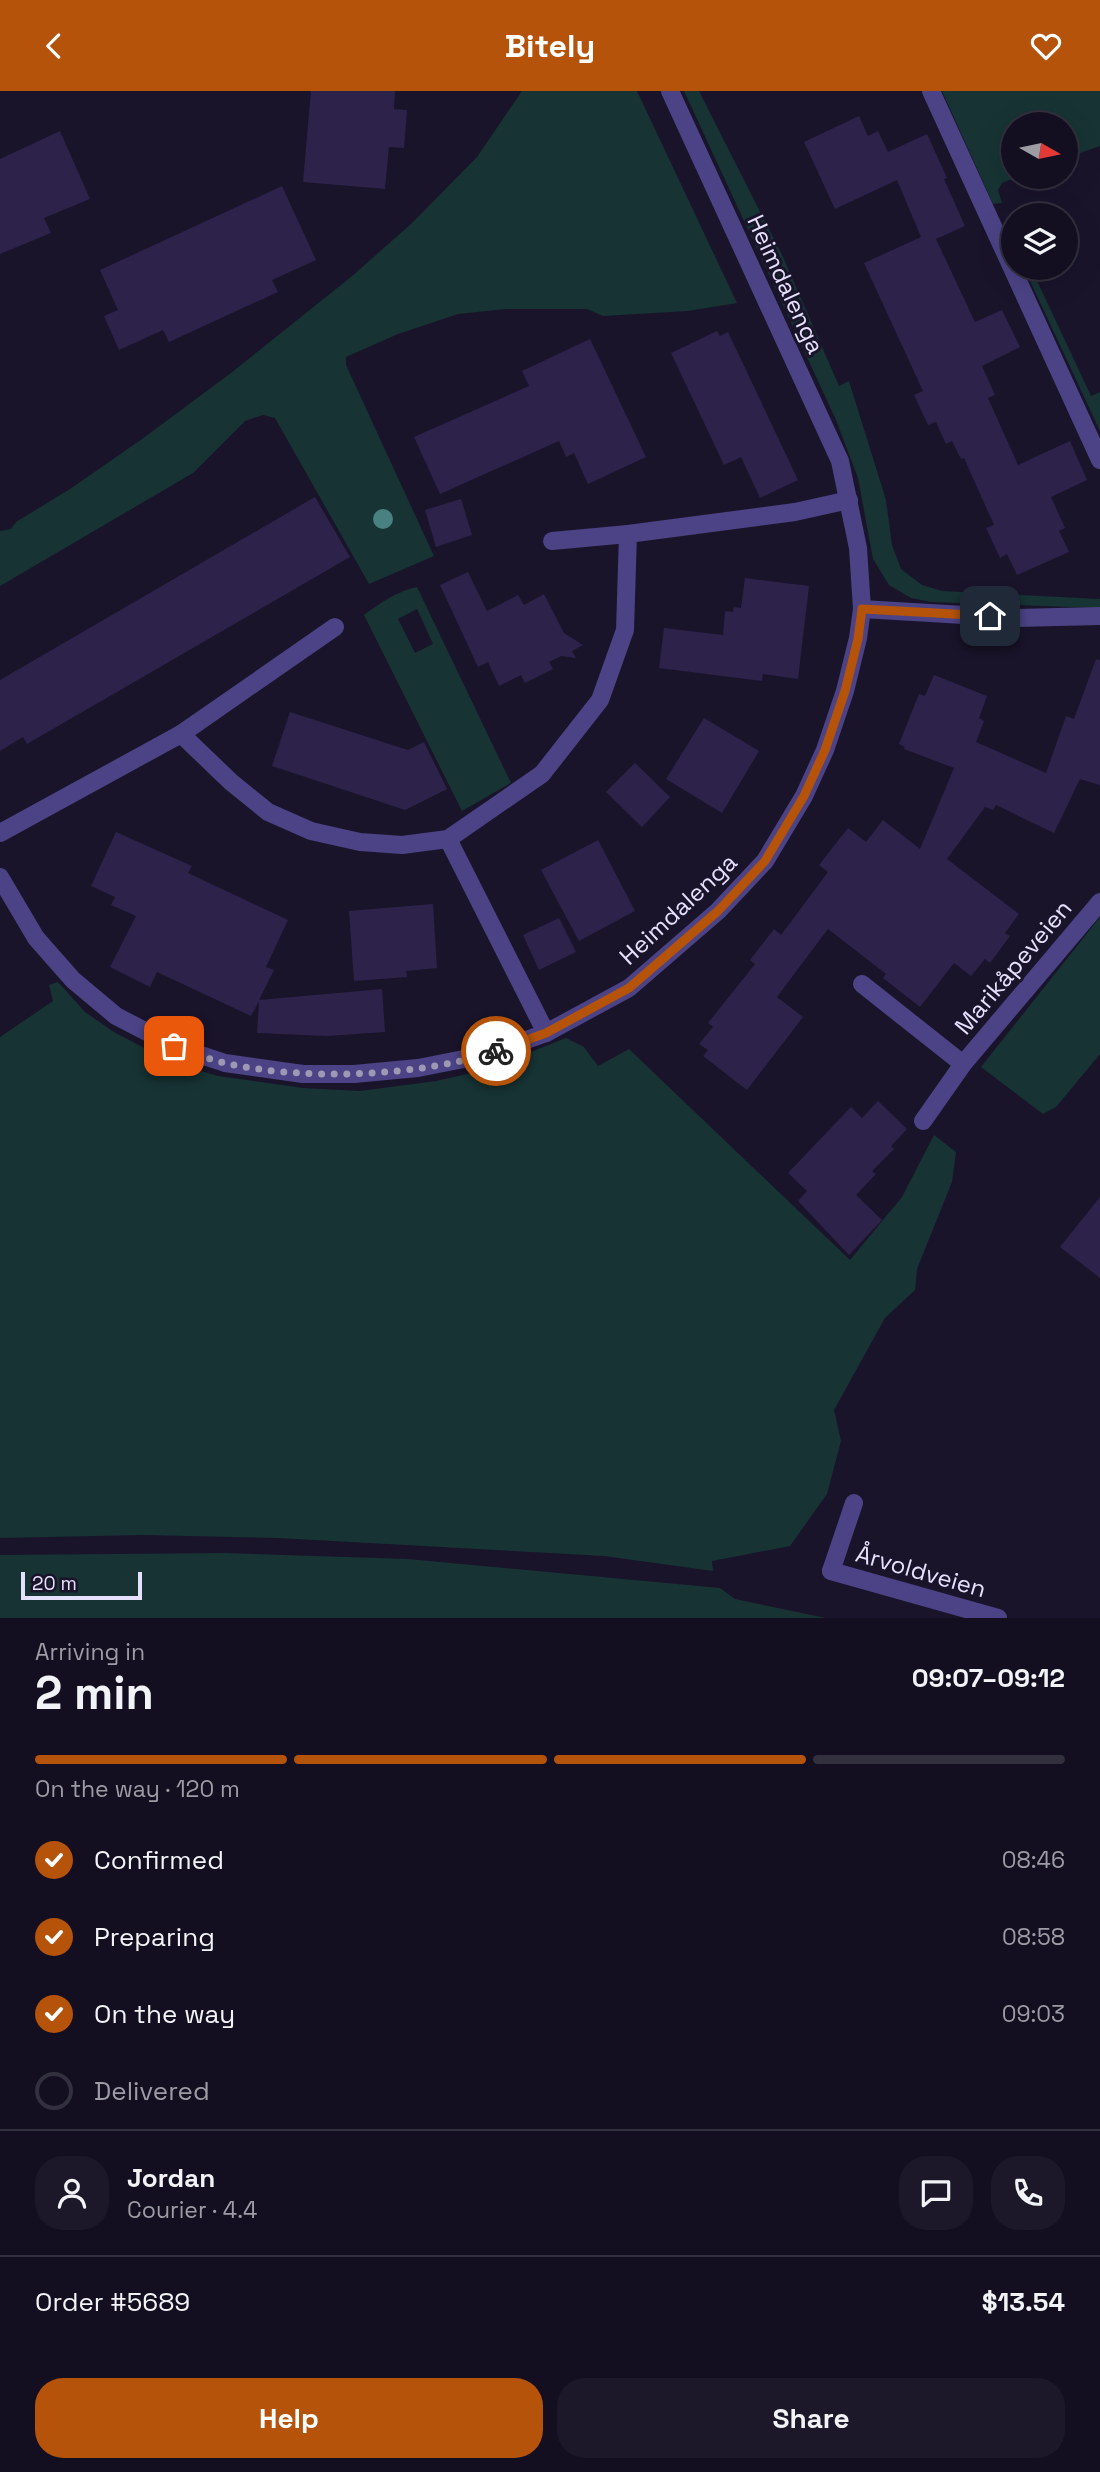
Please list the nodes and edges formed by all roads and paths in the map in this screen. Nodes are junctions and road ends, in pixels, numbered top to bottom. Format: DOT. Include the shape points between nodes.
graph roads {
  1 [pos="670,91"];
  2 [pos="931,91"];
  3 [pos="1100,460"];
  4 [pos="849,500"];
  5 [pos="628,534"];
  6 [pos="552,541"];
  7 [pos="862,609"];
  8 [pos="1100,616"];
  9 [pos="335,627"];
  10 [pos="181,734"];
  11 [pos="0,833"];
  12 [pos="448,839"];
  13 [pos="0,877"];
  14 [pos="1100,902"];
  15 [pos="862,984"];
  16 [pos="546,1033"];
  17 [pos="963,1065"];
  18 [pos="923,1121"];
  19 [pos="854,1503"];
  20 [pos="998,1618"];
  1 -- 4 [label="street, Heimdalenga" via="840,461"];
  2 -- 3 [label="street"];
  4 -- 5 [label="street" via="795,512"];
  4 -- 7 [label="street, Heimdalenga"];
  5 -- 6 [label="street"];
  5 -- 12 [label="street" via="625,630 600,701 542,773"];
  7 -- 8 [label="street" via="1015,618"];
  7 -- 16 [label="street, Heimdalenga" via="855,652 825,750 765,861 718,911 629,988"];
  9 -- 10 [label="street"];
  10 -- 11 [label="street"];
  10 -- 12 [label="street" via="268,812 311,831 402,845"];
  12 -- 16 [label="street"];
  13 -- 16 [label="street, Heimdalenga" via="36,938 73,980 116,1016 174,1046 225,1063 303,1074 354,1074 484,1055"];
  14 -- 17 [label="street, Marikåpeveien"];
  15 -- 17 [label="street, Marikåpeveien"];
  17 -- 18 [label="street, Marikåpeveien"];
  19 -- 20 [label="street, Årvoldveien" via="831,1571"];
}
